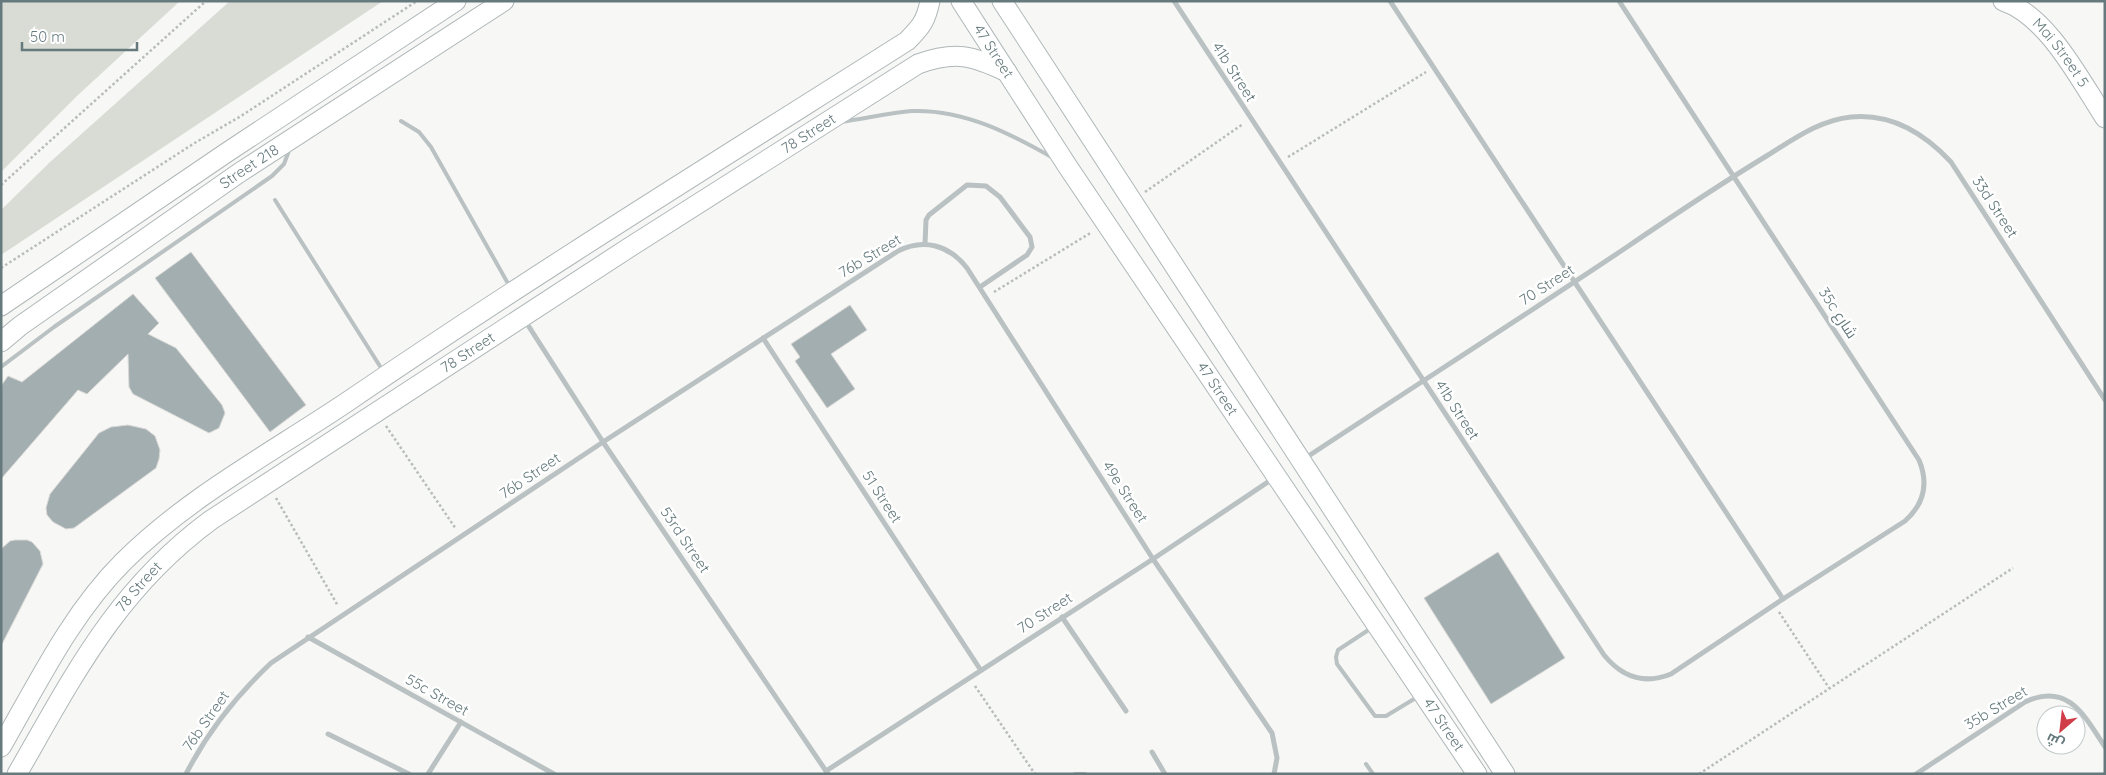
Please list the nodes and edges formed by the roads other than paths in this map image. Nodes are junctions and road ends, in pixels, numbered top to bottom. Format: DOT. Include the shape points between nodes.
graph roads {
  1 [pos="456,1"];
  2 [pos="504,1"];
  3 [pos="930,1"];
  4 [pos="960,1"];
  5 [pos="1002,1"];
  6 [pos="1174,1"];
  7 [pos="1390,1"];
  8 [pos="1619,1"];
  9 [pos="2003,1"];
  10 [pos="1007,72"];
  11 [pos="2105,118"];
  12 [pos="401,121"];
  13 [pos="826,125"];
  14 [pos="1808,131"];
  15 [pos="290,140"];
  16 [pos="1068,167"];
  17 [pos="1734,175"];
  18 [pos="275,200"];
  19 [pos="925,244"];
  20 [pos="1575,282"];
  21 [pos="980,287"];
  22 [pos="513,293"];
  23 [pos="1,306"];
  24 [pos="477,317"];
  25 [pos="523,318"];
  26 [pos="763,338"];
  27 [pos="1,342"];
  28 [pos="1,367"];
  29 [pos="437,374"];
  30 [pos="386,375"];
  31 [pos="1423,381"];
  32 [pos="2105,400"];
  33 [pos="344,404"];
  34 [pos="603,442"];
  35 [pos="1302,460"];
  36 [pos="1277,476"];
  37 [pos="268,484"];
  38 [pos="1153,559"];
  39 [pos="1782,599"];
  40 [pos="1062,617"];
  41 [pos="1376,624"];
  42 [pos="308,638"];
  43 [pos="980,670"];
  44 [pos="1423,694"];
  45 [pos="1126,711"];
  46 [pos="461,722"];
  47 [pos="328,734"];
  48 [pos="2105,746"];
  49 [pos="1,747"];
  50 [pos="1152,752"];
  51 [pos="1366,764"];
  52 [pos="827,772"];
  53 [pos="17,774"];
  54 [pos="186,774"];
  55 [pos="409,774"];
  56 [pos="428,774"];
  57 [pos="554,774"];
  58 [pos="1075,774"];
  59 [pos="1085,774"];
  60 [pos="1165,774"];
  61 [pos="1274,774"];
  62 [pos="1373,774"];
  63 [pos="1477,774"];
  64 [pos="1505,774"];
  65 [pos="1916,774"];
  1 -- 23 [label="street"];
  2 -- 15 [label="street, Street 218"];
  3 -- 22 [label="street, 78 Street" via="927,17 907,41"];
  4 -- 10 [label="street, 47 Street"];
  5 -- 35 [label="street, 47 Street"];
  6 -- 31 [label="street, 41b Street"];
  7 -- 20 [label="street"];
  8 -- 17 [label="street, 35c شارع"];
  9 -- 11 [label="street, Mai Street 5" via="2023,10 2048,34"];
  10 -- 13 [label="street, 78 Street" via="961,55 940,56 918,64"];
  10 -- 16 [label="street, 47 Street"];
  12 -- 22 [label="lane" via="419,132 431,146"];
  13 -- 16 [label="lane" via="911,111 937,111 1003,131"];
  13 -- 25 [label="street, 78 Street"];
  14 -- 17 [label="street, 70 Street"];
  14 -- 32 [label="street, 33d Street" via="1851,117 1874,117 1896,122 1936,145 1951,162"];
  15 -- 27 [label="street, Street 218"];
  15 -- 28 [label="lane" via="284,164 272,176"];
  16 -- 36 [label="street, 47 Street"];
  17 -- 20 [label="street, 70 Street"];
  17 -- 39 [label="street, 35c شارع" via="1919,460 1925,482 1920,504 1905,521"];
  18 -- 30 [label="lane"];
  19 -- 21 [label="street, 49e Street" via="954,253"];
  19 -- 21 [label="street" via="929,215 967,185 979,184 996,192 1030,237 1032,246 1027,254"];
  19 -- 26 [label="street, 76b Street" via="915,244 898,251"];
  20 -- 31 [label="street, 70 Street"];
  20 -- 39 [label="street"];
  21 -- 38 [label="street, 49e Street"];
  22 -- 24 [label="street, 78 Street"];
  24 -- 29 [label="street" via="467,334 432,361 431,369"];
  24 -- 30 [label="street, 78 Street"];
  25 -- 29 [label="street, 78 Street"];
  25 -- 34 [label="street, 53rd Street"];
  26 -- 34 [label="street, 76b Street"];
  26 -- 43 [label="street, 51 Street"];
  29 -- 37 [label="street, 78 Street"];
  30 -- 33 [label="street, 78 Street"];
  31 -- 35 [label="street, 70 Street"];
  31 -- 39 [label="street, 41b Street" via="1604,655 1618,671 1650,680 1671,674"];
  33 -- 37 [label="street" via="349,406 352,416 282,466"];
  33 -- 49 [label="street, 78 Street" via="191,506 123,562 76,618"];
  34 -- 42 [label="street, 76b Street"];
  34 -- 52 [label="street, 53rd Street"];
  35 -- 64 [label="street, 47 Street"];
  36 -- 38 [label="street, 70 Street"];
  36 -- 41 [label="street, 47 Street"];
  37 -- 53 [label="street, 78 Street" via="191,535 139,584 90,648"];
  38 -- 40 [label="street, 70 Street"];
  38 -- 61 [label="street, 49e Street" via="1272,733 1277,758"];
  40 -- 43 [label="street, 70 Street"];
  40 -- 45 [label="street"];
  41 -- 44 [label="street, 47 Street"];
  41 -- 44 [label="lane" via="1338,650 1337,664 1375,716 1386,716"];
  42 -- 46 [label="street, 55c Street"];
  42 -- 54 [label="street, 76b Street" via="271,663 232,702 200,746"];
  43 -- 52 [label="street, 70 Street"];
  44 -- 63 [label="street, 47 Street"];
  46 -- 56 [label="street"];
  46 -- 57 [label="street, 55c Street"];
  47 -- 55 [label="street"];
  48 -- 65 [label="street, 35b Street" via="2078,708 2069,701 2047,695 2025,702"];
  50 -- 60 [label="street"];
  51 -- 62 [label="lane"];
  58 -- 59 [label="lane"];
}
